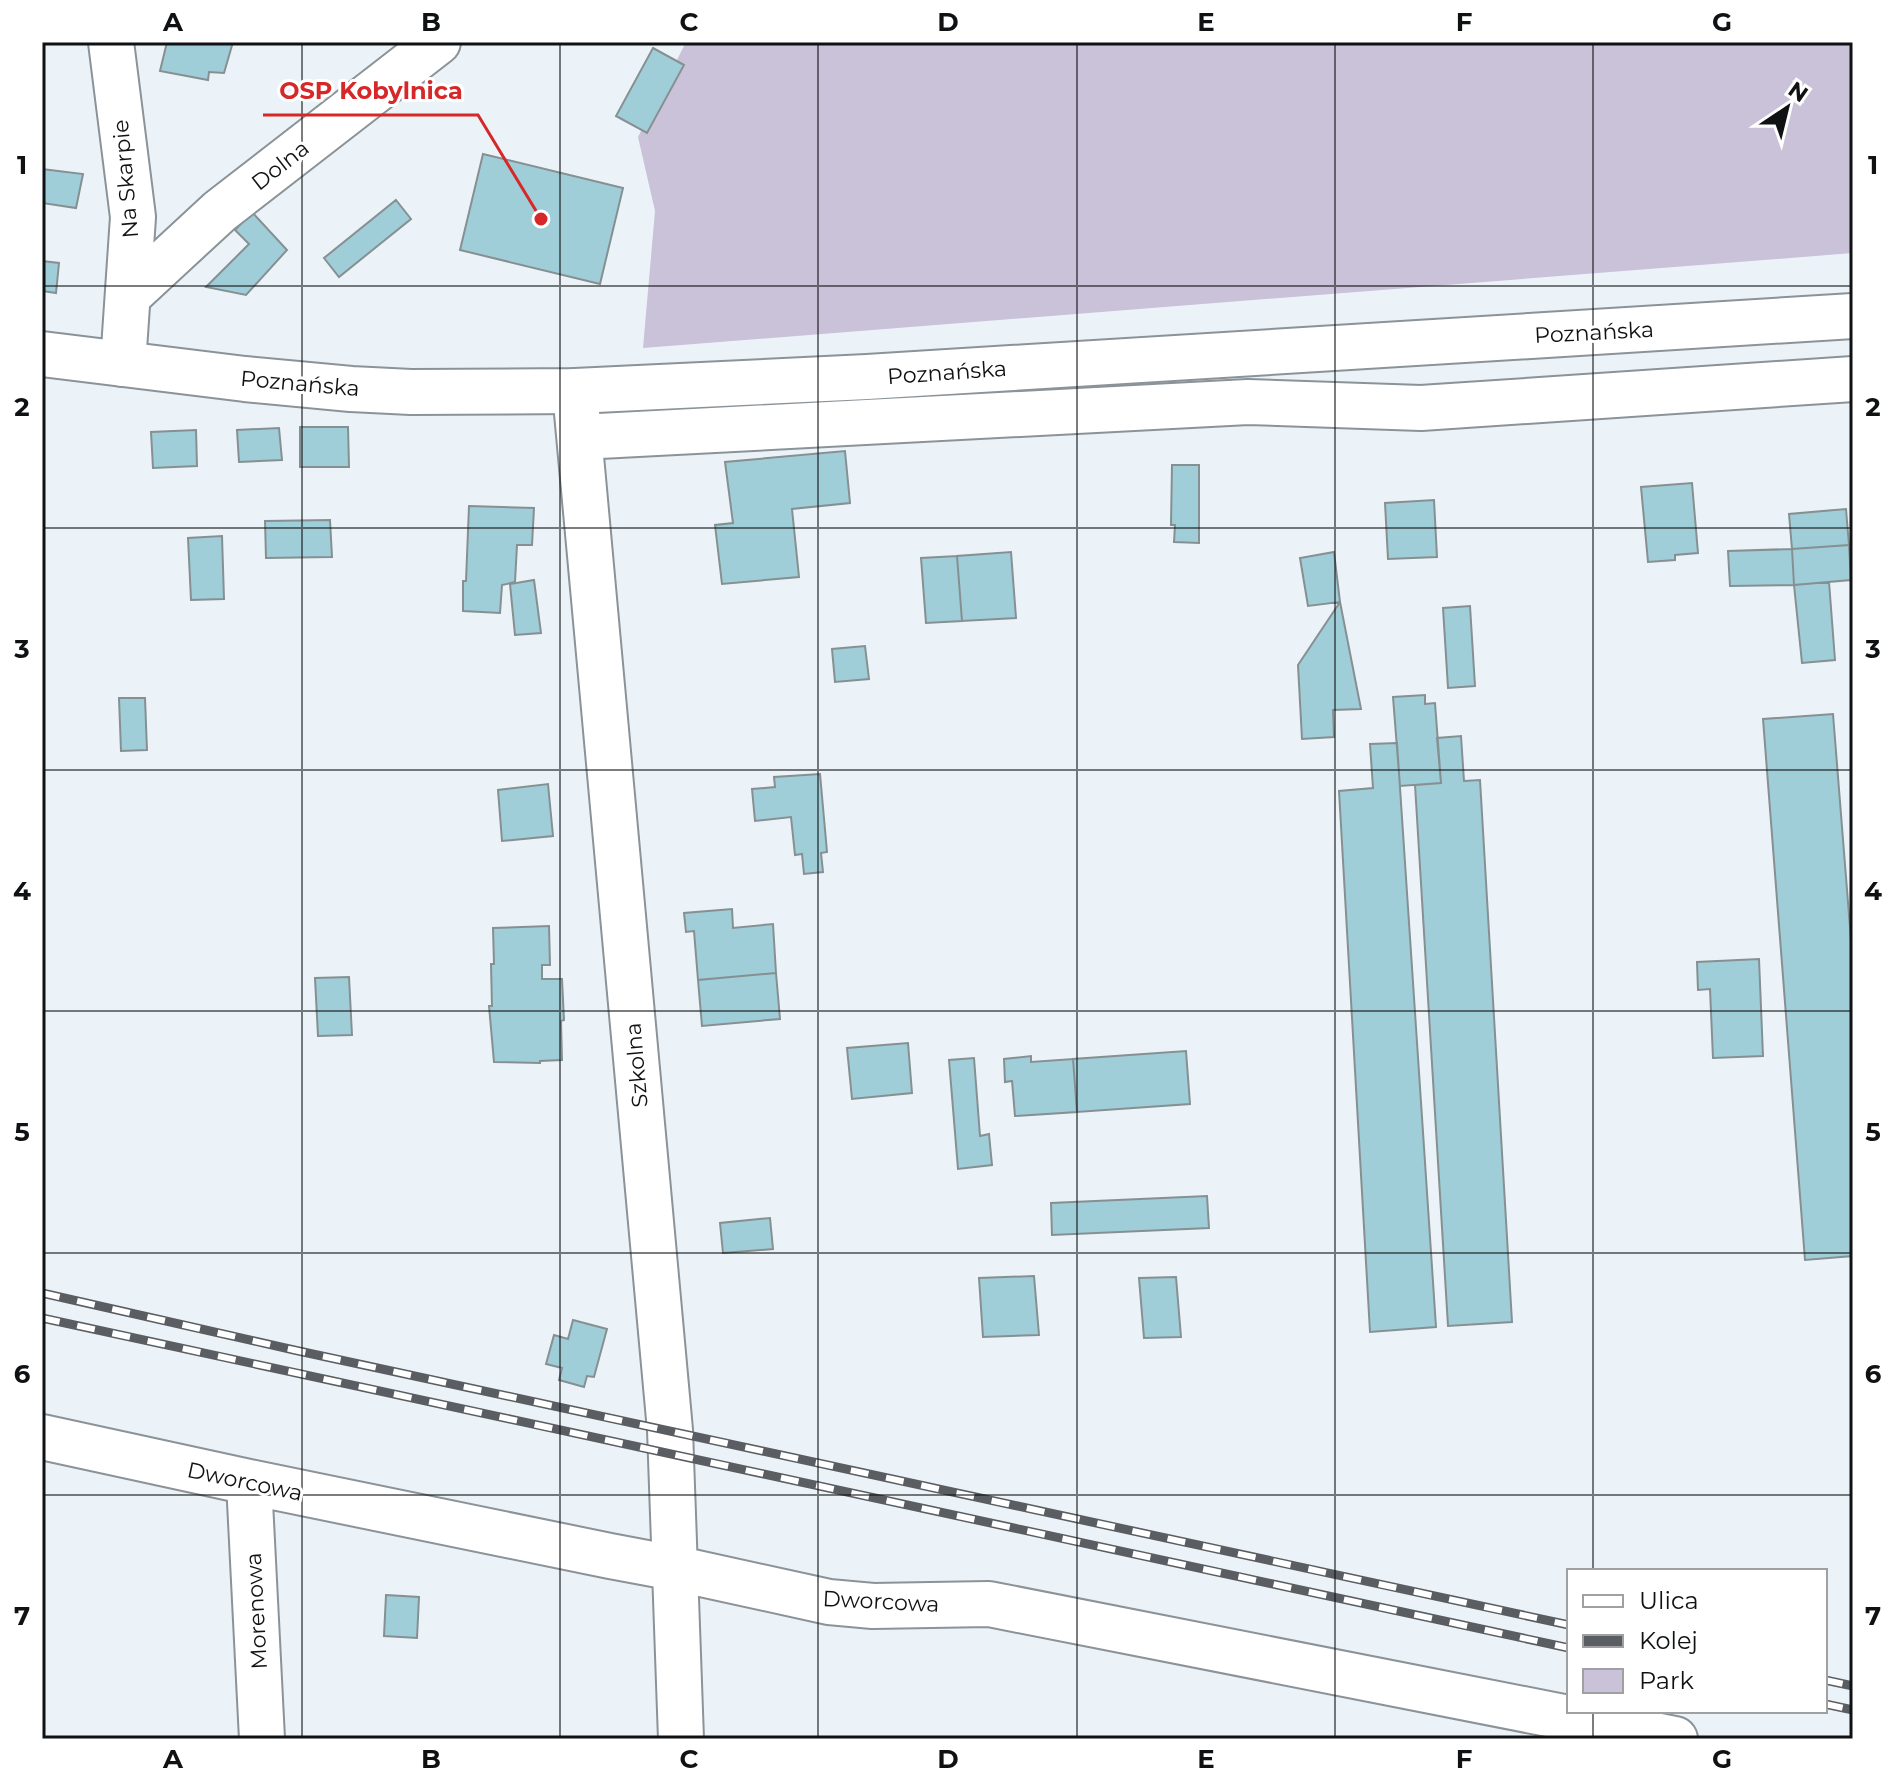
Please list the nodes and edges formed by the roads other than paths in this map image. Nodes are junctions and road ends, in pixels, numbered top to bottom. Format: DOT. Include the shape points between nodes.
graph roads {
  1 [pos="111,42"];
  2 [pos="438,42"];
  3 [pos="128,296"];
  4 [pos="1853,316"];
  5 [pos="42,354"];
  6 [pos="123,364"];
  7 [pos="867,377"];
  8 [pos="1853,379"];
  9 [pos="575,391"];
  10 [pos="871,421"];
  11 [pos="580,437"];
  12 [pos="42,1437"];
  13 [pos="249,1482"];
  14 [pos="674,1568"];
  15 [pos="262,1739"];
  16 [pos="681,1739"];
  17 [pos="1675,1739"];
  1 -- 3 [label="street, Na Skarpie" via="133,217"];
  2 -- 3 [label="street, Dolna" via="220,211"];
  3 -- 6 [label="street, Na Skarpie"];
  4 -- 7 [label="street, Poznańska"];
  5 -- 6 [label="street, Poznańska"];
  6 -- 9 [label="street, Poznańska" via="351,389"];
  7 -- 9 [label="street, Poznańska"];
  7 -- 10 [label="street"];
  8 -- 10 [label="street" via="1421,408 1248,402"];
  9 -- 11 [label="street, Szkolna"];
  10 -- 11 [label="street"];
  11 -- 14 [label="street, Szkolna" via="670,1430"];
  12 -- 13 [label="street, Dworcowa"];
  13 -- 14 [label="street, Dworcowa"];
  13 -- 15 [label="street, Morenowa"];
  14 -- 16 [label="street, Szkolna"];
  14 -- 17 [label="street, Dworcowa" via="829,1602 989,1604"];
}
